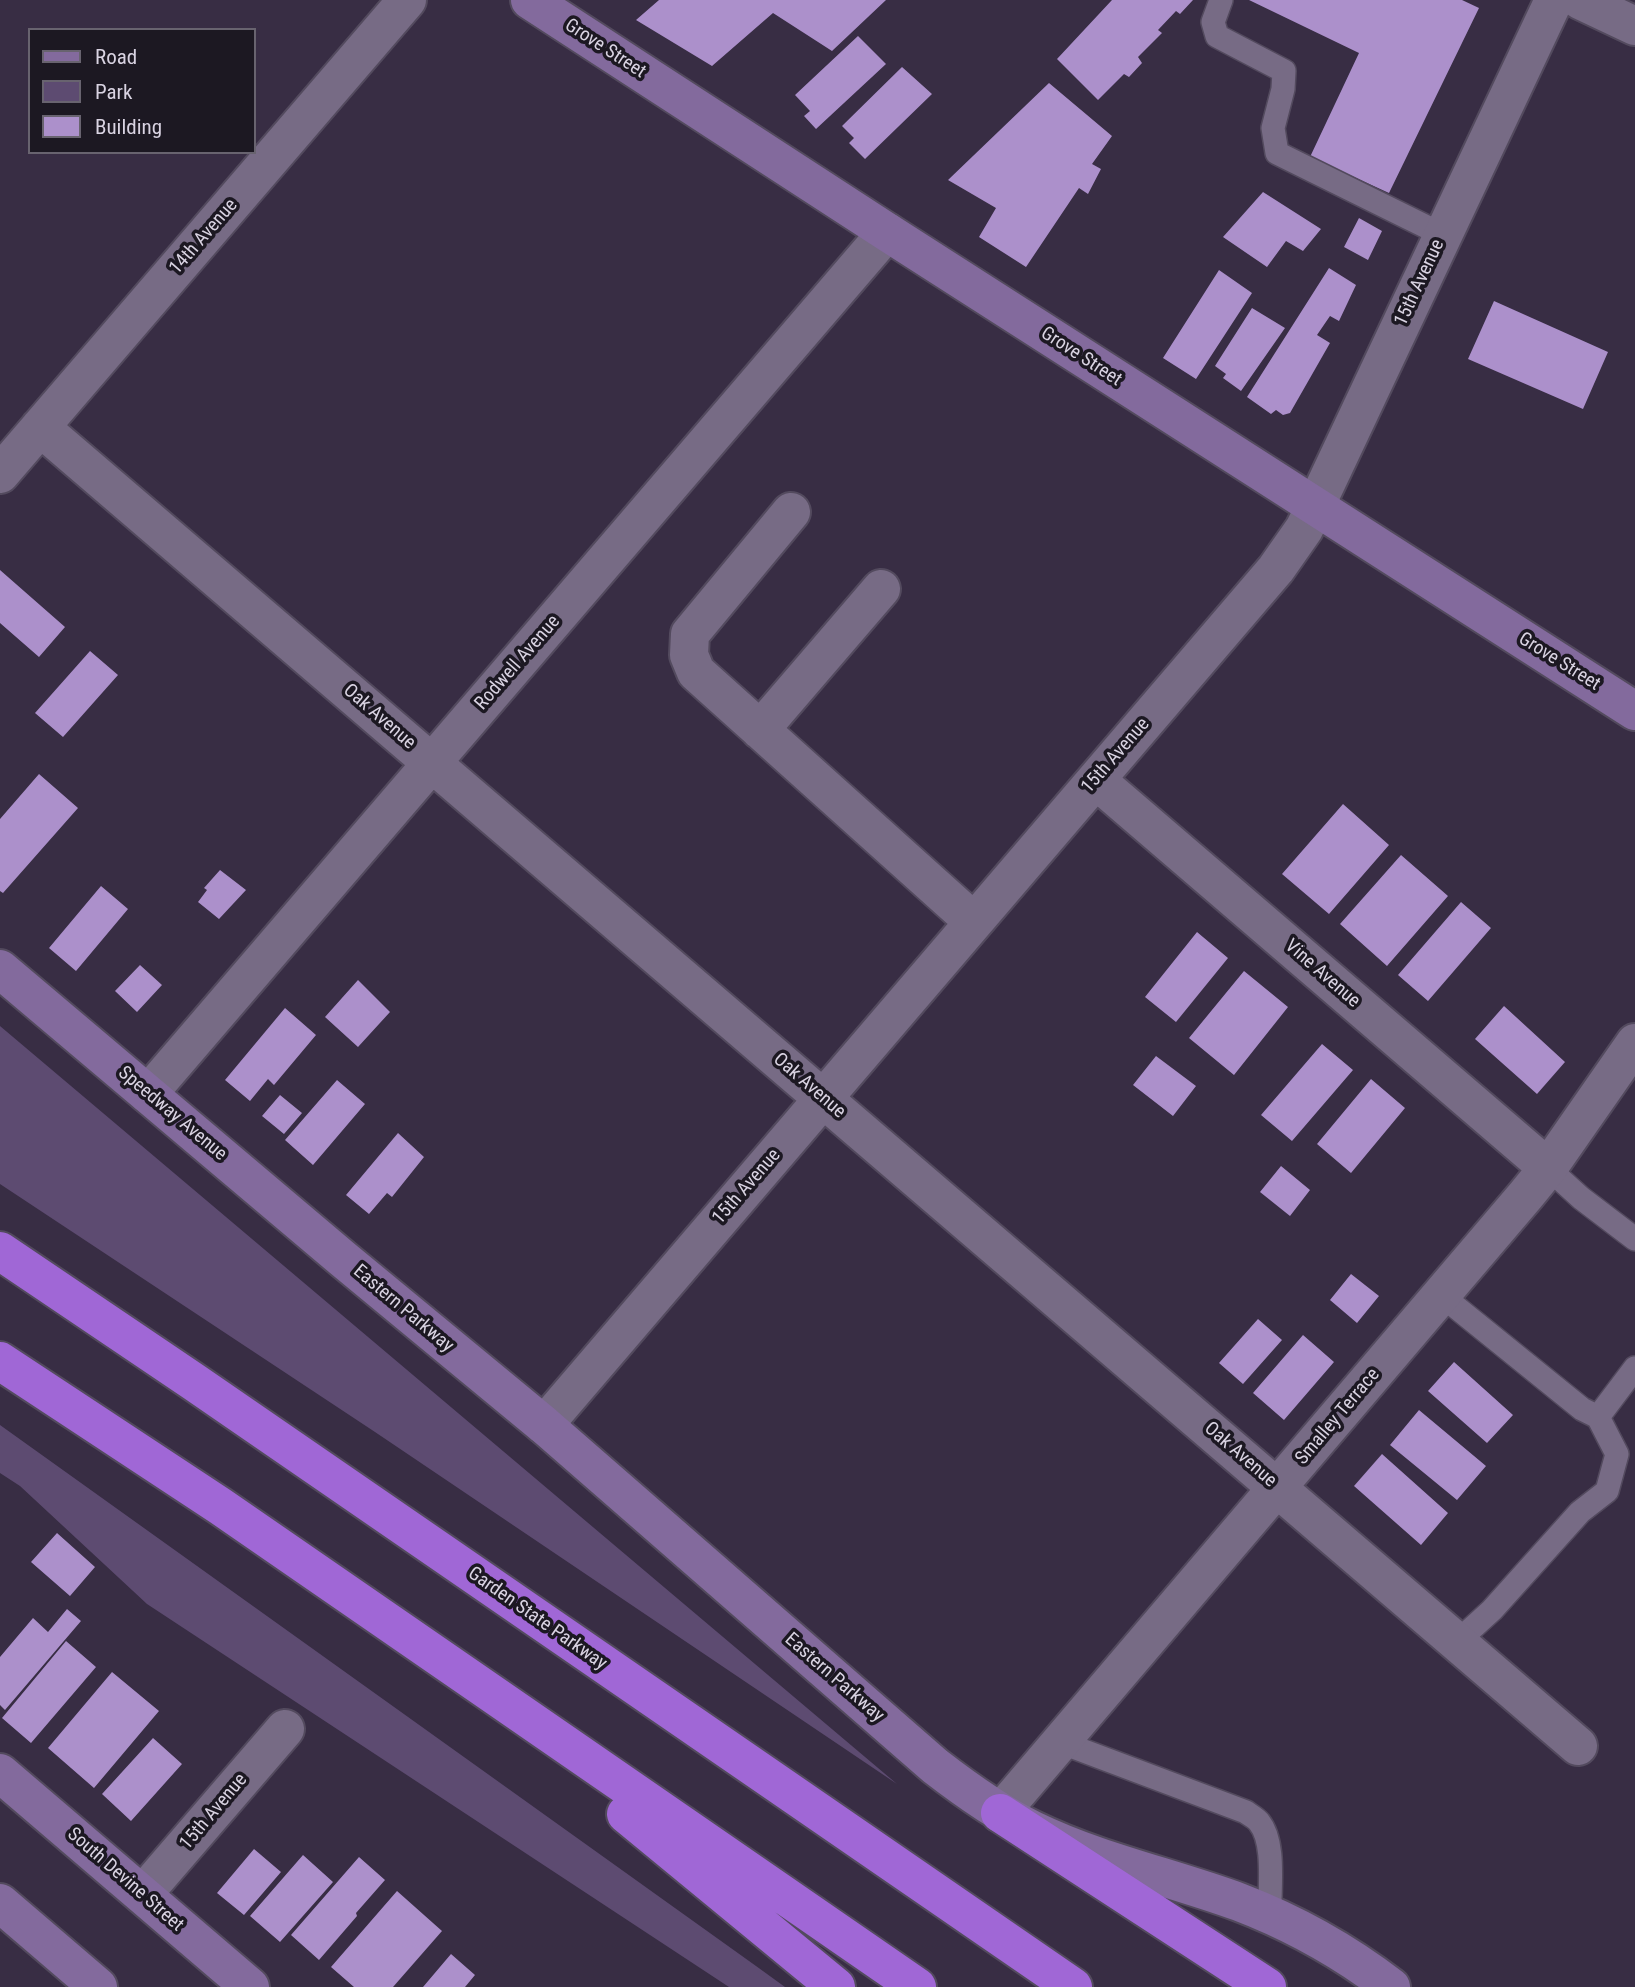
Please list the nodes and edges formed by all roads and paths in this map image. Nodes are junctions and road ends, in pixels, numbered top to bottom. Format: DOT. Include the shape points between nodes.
graph roads {
  1 [pos="407,0"];
  2 [pos="530,0"];
  3 [pos="1221,0"];
  4 [pos="1554,0"];
  5 [pos="1580,0"];
  6 [pos="1635,26"];
  7 [pos="887,232"];
  8 [pos="1443,235"];
  9 [pos="40,427"];
  10 [pos="0,474"];
  11 [pos="1315,507"];
  12 [pos="791,512"];
  13 [pos="881,589"];
  14 [pos="1635,711"];
  15 [pos="760,730"];
  16 [pos="432,763"];
  17 [pos="1096,780"];
  18 [pos="974,922"];
  19 [pos="0,969"];
  20 [pos="1635,1043"];
  21 [pos="148,1094"];
  22 [pos="823,1098"];
  23 [pos="1548,1168"];
  24 [pos="1635,1239"];
  25 [pos="0,1251"];
  26 [pos="343,1259"];
  27 [pos="1441,1295"];
  28 [pos="0,1361"];
  29 [pos="1635,1368"];
  30 [pos="1598,1417"];
  31 [pos="544,1425"];
  32 [pos="1277,1488"];
  33 [pos="1457,1642"];
  34 [pos="436,1656"];
  35 [pos="285,1729"];
  36 [pos="1060,1742"];
  37 [pos="1578,1746"];
  38 [pos="0,1773"];
  39 [pos="1000,1813"];
  40 [pos="143,1894"];
  41 [pos="0,1903"];
  42 [pos="1270,1914"];
  43 [pos="97,1987"];
  44 [pos="250,1987"];
  45 [pos="836,1987"];
  46 [pos="917,1987"];
  47 [pos="1073,1987"];
  48 [pos="1267,1987"];
  49 [pos="1391,1987"];
  1 -- 9 [label="street, 14th Avenue"];
  2 -- 7 [label="main road, Grove Street"];
  3 -- 8 [label="lane" via="1213,22 1217,36 1283,71 1273,128 1277,153"];
  4 -- 8 [label="street, 15th Avenue"];
  5 -- 6 [label="street"];
  7 -- 11 [label="main road, Grove Street"];
  7 -- 16 [label="street, Rodwell Avenue"];
  8 -- 11 [label="street, 15th Avenue"];
  9 -- 10 [label="street, 14th Avenue"];
  9 -- 16 [label="street, Oak Avenue"];
  11 -- 14 [label="main road, Grove Street"];
  11 -- 17 [label="street, 15th Avenue" via="1276,569"];
  12 -- 15 [label="street" via="690,634 689,655 696,672"];
  13 -- 15 [label="street"];
  15 -- 18 [label="street"];
  16 -- 21 [label="street, Rodwell Avenue"];
  16 -- 22 [label="street, Oak Avenue"];
  17 -- 18 [label="street, 15th Avenue"];
  17 -- 23 [label="street, Vine Avenue"];
  18 -- 22 [label="street, 15th Avenue"];
  19 -- 21 [label="main road, Speedway Avenue"];
  20 -- 23 [label="street, Smalley Terrace"];
  21 -- 26 [label="main road, Speedway Avenue"];
  22 -- 31 [label="street, 15th Avenue"];
  22 -- 32 [label="street, Oak Avenue"];
  23 -- 24 [label="lane"];
  23 -- 27 [label="street, Smalley Terrace"];
  25 -- 47 [label="highway, Garden State Parkway"];
  26 -- 31 [label="main road, Eastern Parkway"];
  27 -- 30 [label="lane" via="1582,1409"];
  27 -- 32 [label="street, Smalley Terrace"];
  28 -- 34 [label="highway"];
  29 -- 30 [label="lane"];
  30 -- 33 [label="lane" via="1618,1454 1607,1491 1580,1512"];
  31 -- 39 [label="main road, Eastern Parkway" via="935,1766"];
  32 -- 33 [label="street, Oak Avenue"];
  32 -- 36 [label="street, Smalley Terrace"];
  33 -- 37 [label="street, Oak Avenue"];
  34 -- 45 [label="highway"];
  34 -- 46 [label="highway"];
  35 -- 40 [label="street, 15th Avenue"];
  36 -- 39 [label="street, Smalley Terrace"];
  36 -- 42 [label="lane" via="1246,1812 1258,1821 1269,1847"];
  38 -- 40 [label="main road, South Devine Street"];
  39 -- 42 [label="main road, Eastern Parkway" via="1068,1845"];
  39 -- 48 [label="highway"];
  40 -- 44 [label="main road, South Devine Street"];
  41 -- 43 [label="main road"];
  42 -- 49 [label="main road, Eastern Parkway" via="1335,1948"];
}
